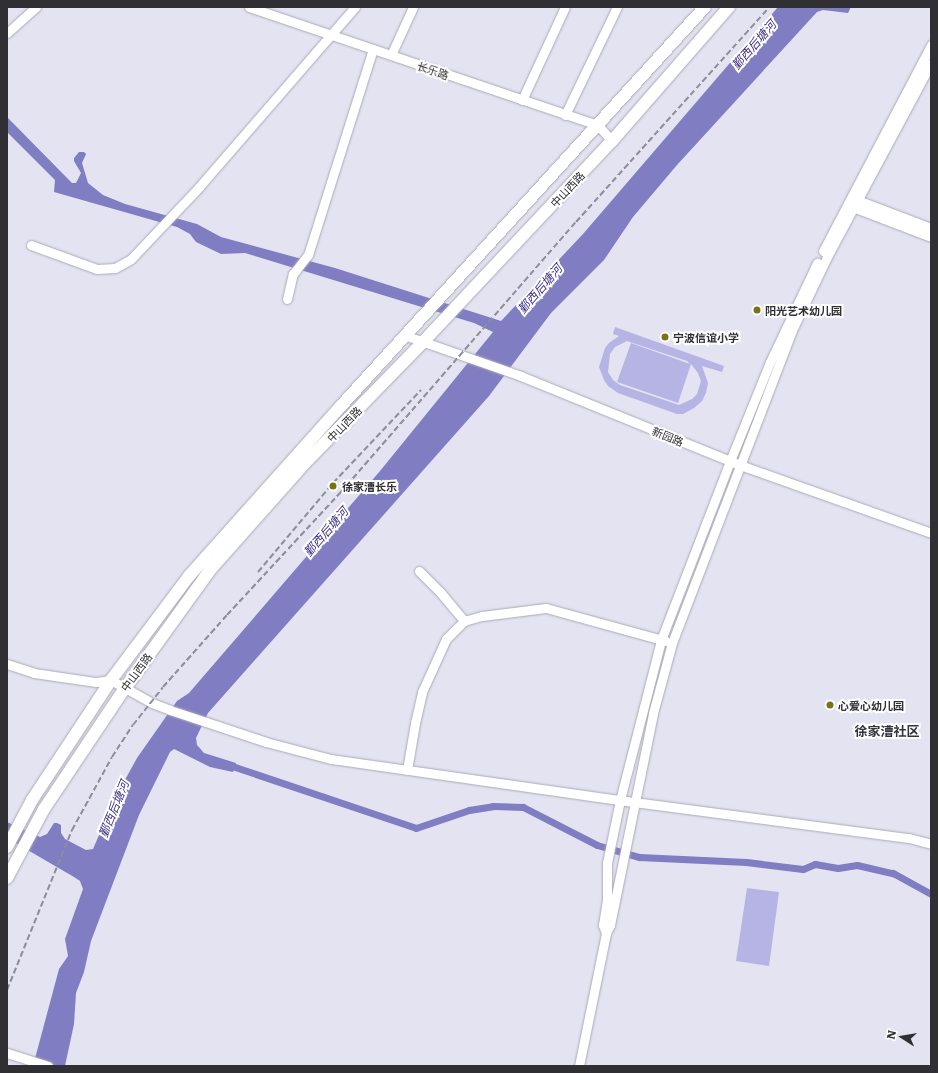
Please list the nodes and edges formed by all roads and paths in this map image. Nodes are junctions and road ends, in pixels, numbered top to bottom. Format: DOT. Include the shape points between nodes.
graph roads {
  1 [pos="36,7"];
  2 [pos="249,7"];
  3 [pos="355,7"];
  4 [pos="413,7"];
  5 [pos="565,7"];
  6 [pos="617,7"];
  7 [pos="705,7"];
  8 [pos="729,7"];
  9 [pos="7,33"];
  10 [pos="330,36"];
  11 [pos="931,45"];
  12 [pos="373,50"];
  13 [pos="391,56"];
  14 [pos="931,63"];
  15 [pos="522,100"];
  16 [pos="565,115"];
  17 [pos="598,126"];
  18 [pos="612,141"];
  19 [pos="853,203"];
  20 [pos="931,228"];
  21 [pos="931,237"];
  22 [pos="31,245"];
  23 [pos="287,299"];
  24 [pos="407,336"];
  25 [pos="423,342"];
  26 [pos="730,461"];
  27 [pos="740,465"];
  28 [pos="931,533"];
  29 [pos="418,571"];
  30 [pos="464,621"];
  31 [pos="661,640"];
  32 [pos="672,643"];
  33 [pos="7,664"];
  34 [pos="111,680"];
  35 [pos="125,688"];
  36 [pos="407,770"];
  37 [pos="620,800"];
  38 [pos="634,802"];
  39 [pos="9,844"];
  40 [pos="931,844"];
  41 [pos="7,878"];
  42 [pos="606,933"];
  43 [pos="7,1053"];
  44 [pos="48,1066"];
  45 [pos="579,1066"];
  1 -- 9 [label="street"];
  2 -- 10 [label="street, 长乐路"];
  3 -- 10 [label="street"];
  4 -- 13 [label="street"];
  5 -- 15 [label="street"];
  6 -- 16 [label="street"];
  7 -- 17 [label="main road, 中山西路"];
  8 -- 18 [label="main road, 中山西路"];
  10 -- 12 [label="street, 长乐路"];
  10 -- 22 [label="street" via="131,259 115,268 97,269"];
  11 -- 19 [label="street"];
  12 -- 13 [label="street, 长乐路"];
  12 -- 23 [label="street" via="308,255 293,274"];
  13 -- 15 [label="street, 长乐路"];
  14 -- 19 [label="street"];
  15 -- 16 [label="street, 长乐路"];
  16 -- 17 [label="street, 长乐路"];
  17 -- 18 [label="street, 长乐路"];
  17 -- 24 [label="main road, 中山西路"];
  18 -- 25 [label="main road, 中山西路"];
  19 -- 20 [label="street"];
  19 -- 21 [label="street"];
  19 -- 26 [label="street" via="787,324"];
  19 -- 27 [label="street" via="794,326"];
  24 -- 25 [label="street, 新园路"];
  24 -- 34 [label="main road, 中山西路" via="189,576"];
  25 -- 26 [label="street, 新园路" via="521,376"];
  25 -- 35 [label="main road, 中山西路" via="305,463 210,570"];
  26 -- 27 [label="street, 新园路"];
  26 -- 31 [label="street"];
  27 -- 28 [label="street, 新园路"];
  27 -- 32 [label="street"];
  29 -- 30 [label="street"];
  30 -- 31 [label="street" via="482,616 546,608"];
  30 -- 36 [label="street" via="446,639 422,692"];
  31 -- 32 [label="street"];
  31 -- 37 [label="street"];
  32 -- 38 [label="street" via="653,713"];
  33 -- 34 [label="street" via="34,673 96,682"];
  34 -- 35 [label="street"];
  34 -- 39 [label="main road, 中山西路" via="32,800"];
  35 -- 36 [label="street" via="170,710 266,742 331,759"];
  35 -- 41 [label="main road, 中山西路" via="44,809"];
  36 -- 37 [label="street"];
  37 -- 38 [label="street"];
  37 -- 42 [label="street" via="607,863 607,899 603,925"];
  38 -- 40 [label="street" via="909,838"];
  38 -- 42 [label="street" via="610,925"];
  42 -- 45 [label="street"];
  43 -- 44 [label="street"];
}
